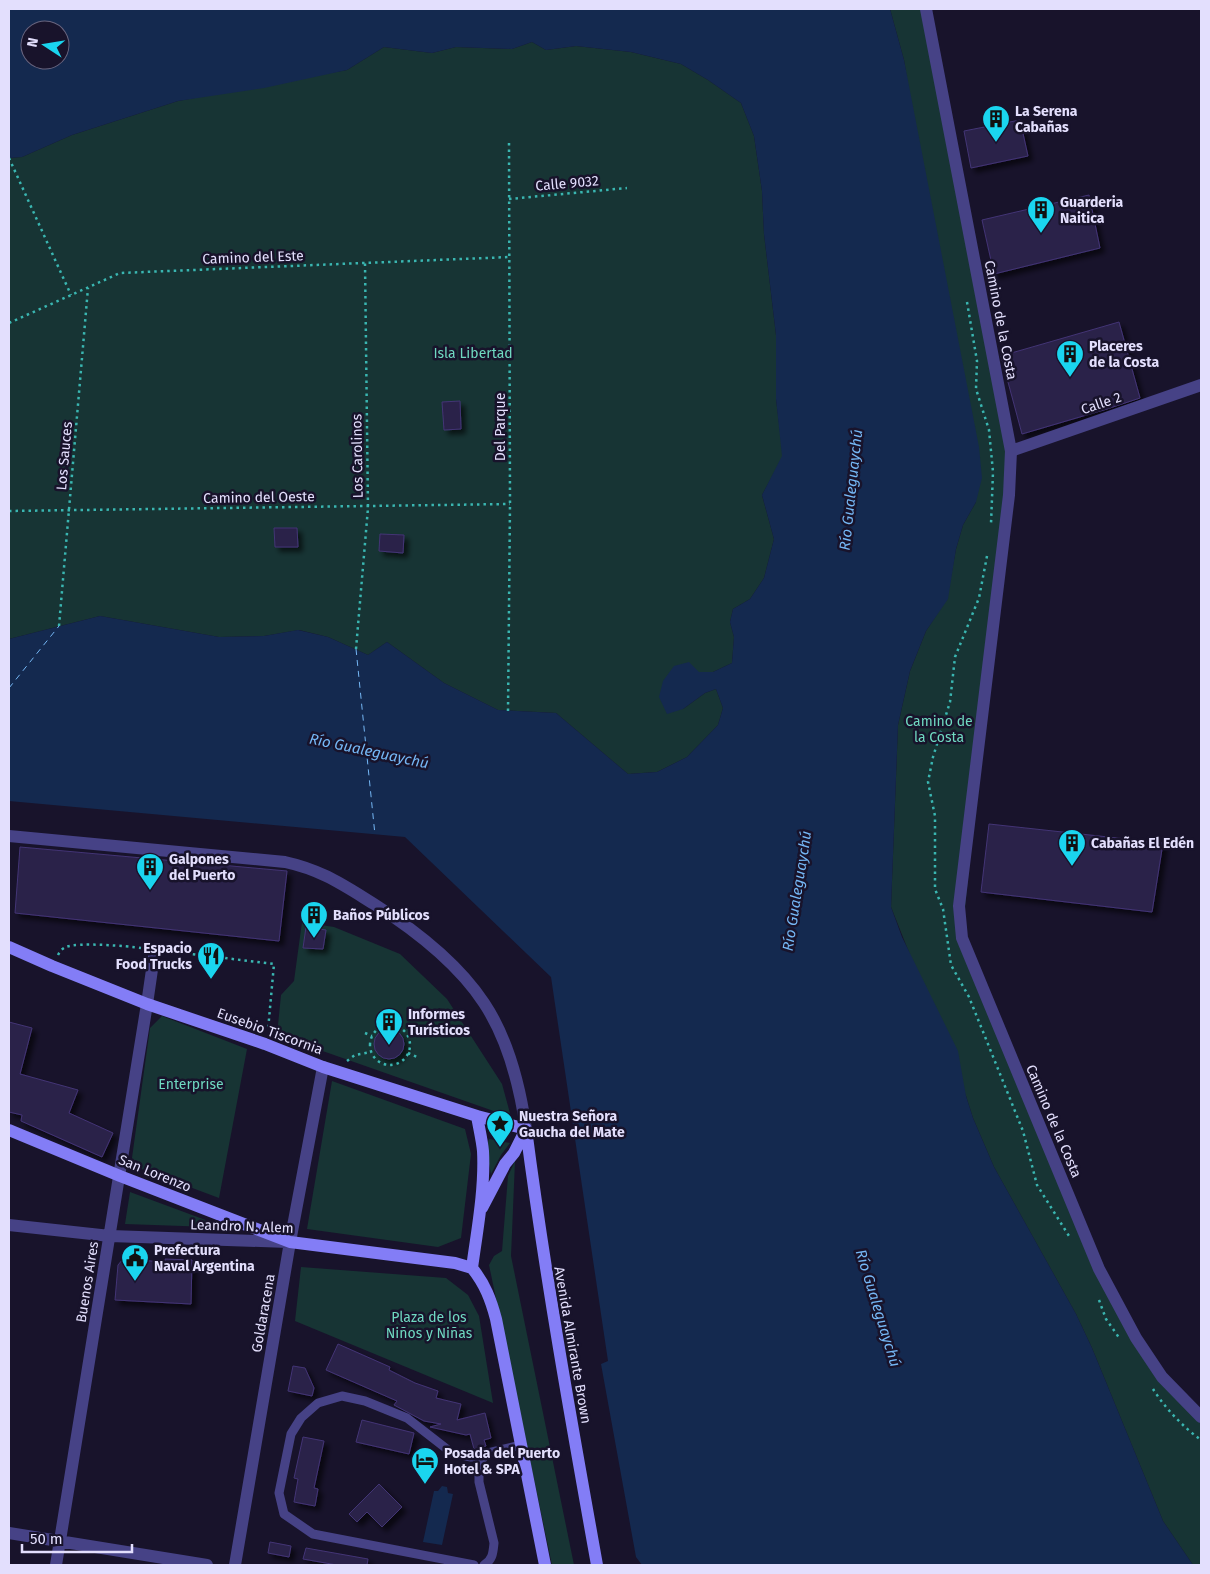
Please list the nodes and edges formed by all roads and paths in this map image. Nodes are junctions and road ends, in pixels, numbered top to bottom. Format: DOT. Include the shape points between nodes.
graph roads {
  1 [pos="926,9"];
  2 [pos="509,143"];
  3 [pos="9,158"];
  4 [pos="627,188"];
  5 [pos="509,199"];
  6 [pos="510,257"];
  7 [pos="364,263"];
  8 [pos="88,288"];
  9 [pos="71,295"];
  10 [pos="967,302"];
  11 [pos="9,323"];
  12 [pos="1201,384"];
  13 [pos="1011,450"];
  14 [pos="510,504"];
  15 [pos="368,506"];
  16 [pos="69,510"];
  17 [pos="9,511"];
  18 [pos="990,530"];
  19 [pos="988,549"];
  20 [pos="60,626"];
  21 [pos="356,649"];
  22 [pos="508,710"];
  23 [pos="9,836"];
  24 [pos="9,947"];
  25 [pos="155,949"];
  26 [pos="52,966"];
  27 [pos="147,1004"];
  28 [pos="401,1020"];
  29 [pos="398,1026"];
  30 [pos="365,1033"];
  31 [pos="372,1036"];
  32 [pos="265,1044"];
  33 [pos="371,1052"];
  34 [pos="408,1053"];
  35 [pos="417,1057"];
  36 [pos="381,1063"];
  37 [pos="328,1068"];
  38 [pos="378,1068"];
  39 [pos="477,1116"];
  40 [pos="526,1129"];
  41 [pos="9,1130"];
  42 [pos="120,1176"];
  43 [pos="479,1215"];
  44 [pos="9,1225"];
  45 [pos="110,1236"];
  46 [pos="1072,1241"];
  47 [pos="290,1242"];
  48 [pos="472,1268"];
  49 [pos="1096,1292"];
  50 [pos="1122,1342"];
  51 [pos="1150,1384"];
  52 [pos="1201,1417"];
  53 [pos="1201,1440"];
  54 [pos="521,1444"];
  55 [pos="486,1453"];
  56 [pos="9,1533"];
  57 [pos="60,1541"];
  58 [pos="56,1565"];
  59 [pos="207,1565"];
  60 [pos="235,1565"];
  61 [pos="474,1565"];
  62 [pos="484,1565"];
  63 [pos="545,1565"];
  64 [pos="597,1565"];
  1 -- 13 [label="street, Camino de la Costa"];
  2 -- 5 [label="path, Del Parque"];
  3 -- 9 [label="path"];
  4 -- 5 [label="path, Calle 9032"];
  5 -- 6 [label="path, Del Parque"];
  6 -- 7 [label="path, Camino del Este"];
  6 -- 14 [label="path, Del Parque"];
  7 -- 8 [label="path, Camino del Este" via="120,272"];
  7 -- 15 [label="path, Los Carolinos"];
  8 -- 9 [label="path, Camino del Este"];
  8 -- 16 [label="path, Los Sauces"];
  9 -- 11 [label="path, Camino del Este"];
  10 -- 18 [label="path" via="977,361 976,389 989,430 993,472"];
  12 -- 13 [label="street, Calle 2"];
  13 -- 52 [label="street, Camino de la Costa" via="1009,494 960,906 962,938 1099,1269 1136,1338 1162,1377"];
  14 -- 15 [label="path, Camino del Oeste"];
  14 -- 22 [label="path, Del Parque"];
  15 -- 16 [label="path, Camino del Oeste"];
  15 -- 21 [label="path, Los Carolinos"];
  16 -- 17 [label="path, Camino del Oeste"];
  16 -- 20 [label="path, Los Sauces"];
  19 -- 46 [label="path" via="979,598 955,657 950,702 928,782 935,816 935,889 943,909 951,965 969,997 1020,1122 1037,1185"];
  23 -- 40 [label="street" via="285,862 317,870 341,883 430,944 465,978 502,1036"];
  24 -- 26 [label="main road, Eusebio Tiscornia"];
  25 -- 26 [label="path" via="68,946"];
  25 -- 27 [label="street, Buenos Aires"];
  25 -- 32 [label="path" via="274,964"];
  26 -- 27 [label="main road, Eusebio Tiscornia"];
  27 -- 32 [label="main road, Eusebio Tiscornia"];
  27 -- 42 [label="street, Buenos Aires"];
  28 -- 29 [label="path"];
  29 -- 31 [label="path" via="384,1025"];
  29 -- 34 [label="path" via="408,1035"];
  30 -- 31 [label="path"];
  31 -- 33 [label="path"];
  32 -- 37 [label="main road, Eusebio Tiscornia"];
  33 -- 36 [label="path"];
  33 -- 37 [label="path" via="355,1055"];
  34 -- 35 [label="path"];
  34 -- 36 [label="path" via="397,1064"];
  36 -- 38 [label="path"];
  37 -- 39 [label="main road, Eusebio Tiscornia"];
  37 -- 47 [label="street, Goldaracena"];
  39 -- 40 [label="main road, Eusebio Tiscornia"];
  39 -- 43 [label="main road" via="483,1149"];
  40 -- 43 [label="main road"];
  40 -- 64 [label="main road, Avenida Almirante Brown" via="558,1350"];
  41 -- 42 [label="main road, San Lorenzo"];
  42 -- 45 [label="street, Buenos Aires"];
  42 -- 47 [label="main road, San Lorenzo"];
  43 -- 48 [label="main road"];
  44 -- 45 [label="street, Leandro N. Alem"];
  45 -- 47 [label="street, Leandro N. Alem"];
  45 -- 57 [label="street, Buenos Aires"];
  47 -- 48 [label="main road, Leandro N. Alem" via="455,1263"];
  47 -- 60 [label="street, Goldaracena"];
  48 -- 54 [label="main road" via="481,1278 496,1319"];
  49 -- 50 [label="path" via="1106,1319"];
  51 -- 53 [label="path" via="1189,1432"];
  54 -- 55 [label="lane"];
  54 -- 63 [label="main road"];
  55 -- 61 [label="lane" via="471,1457 452,1453 407,1418 365,1401 342,1396 318,1404 301,1418 291,1434 279,1493 284,1514 313,1534"];
  55 -- 62 [label="lane" via="479,1465 479,1482 494,1542 490,1562"];
  56 -- 57 [label="street"];
  57 -- 58 [label="street, Buenos Aires"];
  57 -- 59 [label="street"];
}
